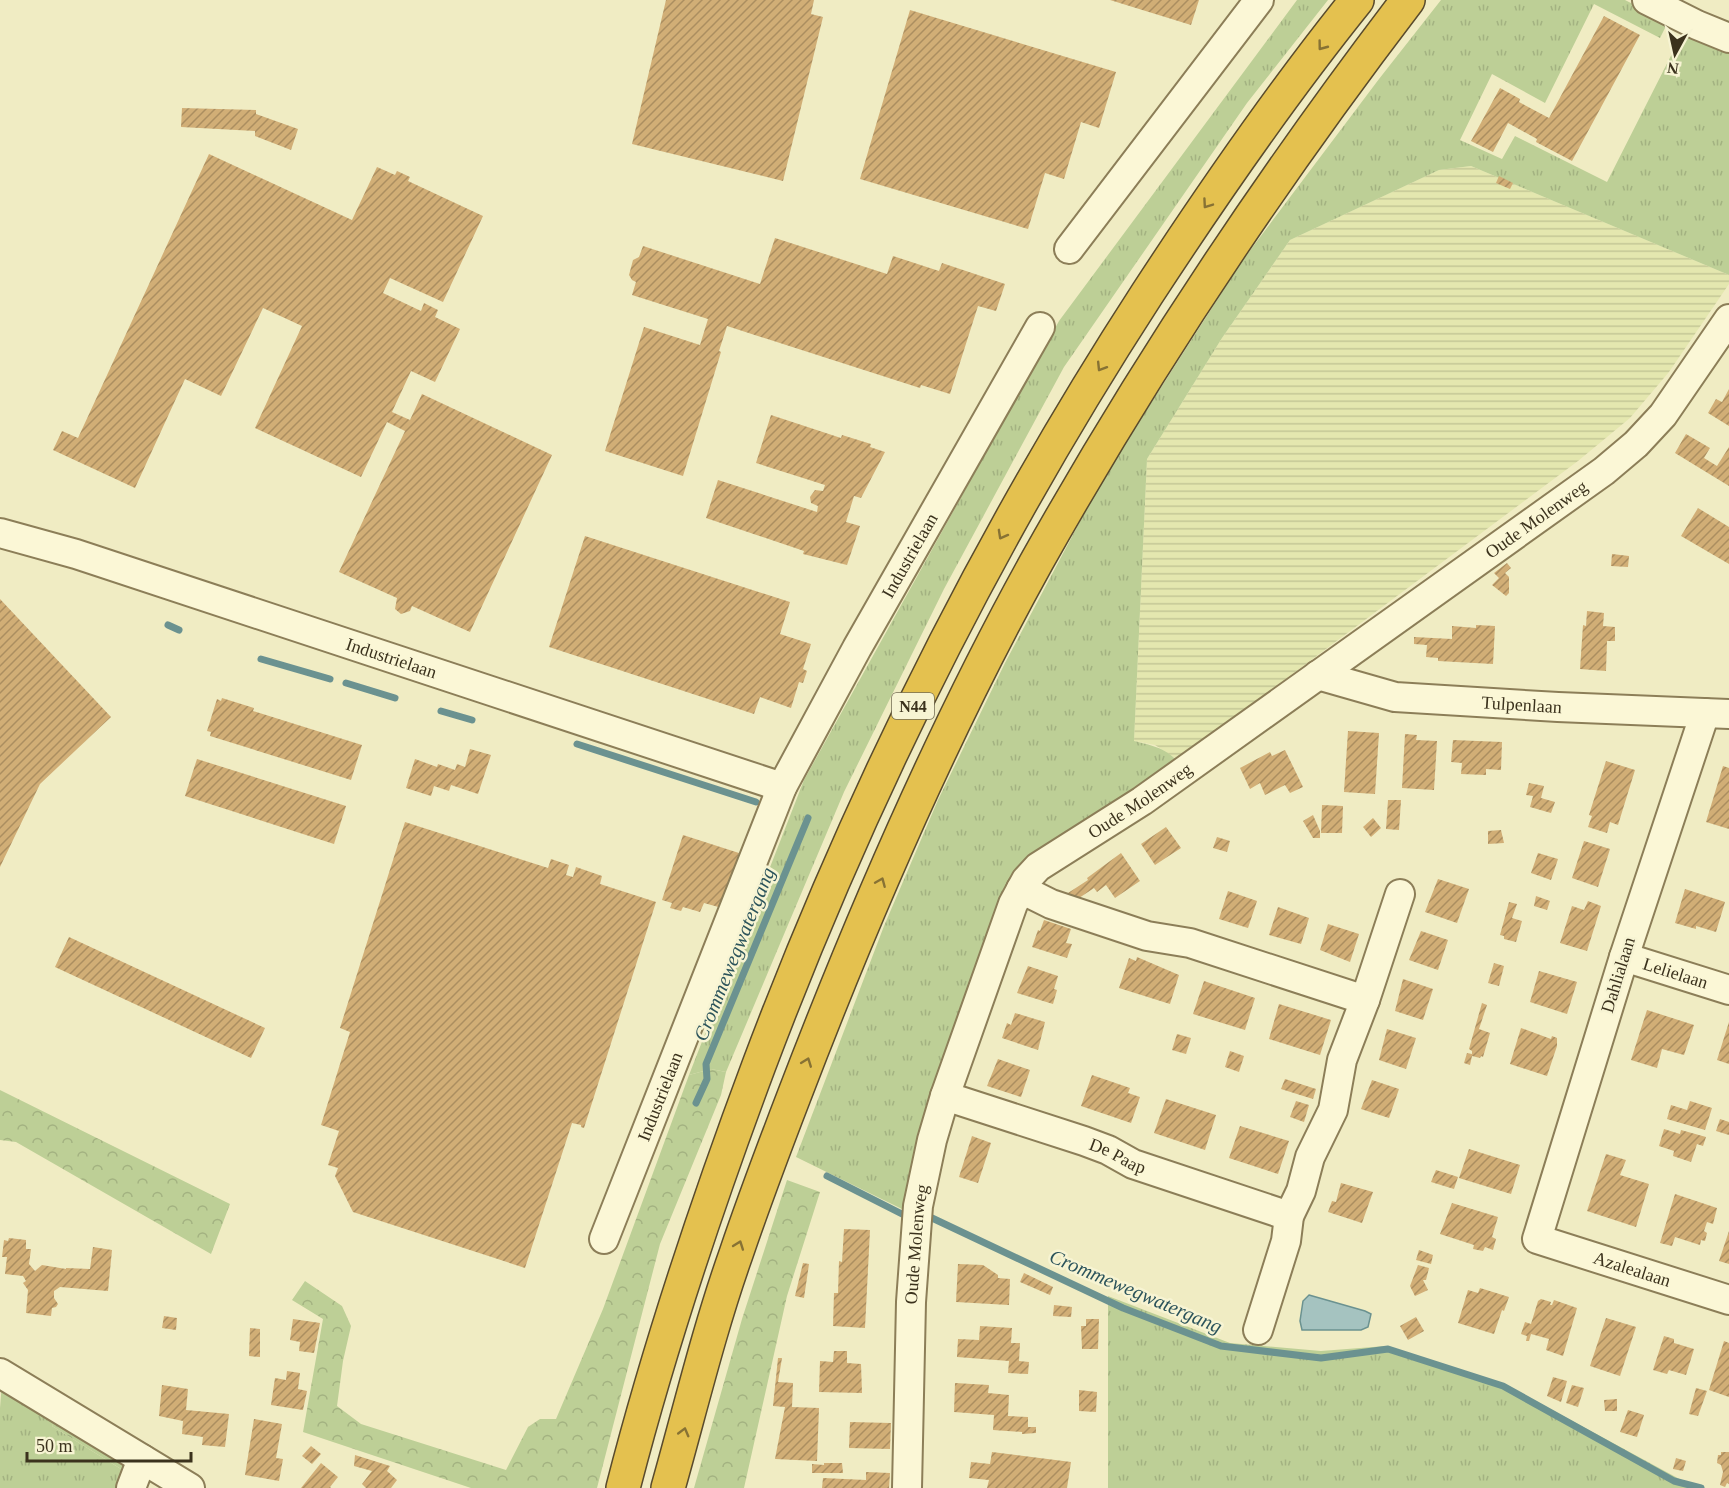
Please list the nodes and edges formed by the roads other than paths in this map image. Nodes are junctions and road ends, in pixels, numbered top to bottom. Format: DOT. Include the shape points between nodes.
graph roads {
  1 [pos="1259,0"];
  2 [pos="1357,0"];
  3 [pos="1408,0"];
  4 [pos="1647,0"];
  5 [pos="1729,38"];
  6 [pos="1069,249"];
  7 [pos="1729,319"];
  8 [pos="1040,327"];
  9 [pos="0,533"];
  10 [pos="1318,675"];
  11 [pos="1717,713"];
  12 [pos="782,787"];
  13 [pos="1021,889"];
  14 [pos="1400,894"];
  15 [pos="1623,957"];
  16 [pos="1729,990"];
  17 [pos="1365,1000"];
  18 [pos="945,1096"];
  19 [pos="1289,1216"];
  20 [pos="604,1239"];
  21 [pos="1537,1239"];
  22 [pos="1729,1300"];
  23 [pos="1258,1330"];
  24 [pos="0,1373"];
  25 [pos="142,1459"];
  26 [pos="131,1488"];
  27 [pos="190,1488"];
  28 [pos="623,1488"];
  29 [pos="668,1488"];
  30 [pos="907,1488"];
  1 -- 6 [label="street"];
  2 -- 28 [label="highway, N44, one-way" via="1208,202 1125,328 1040,466 910,710 785,996 732,1137 693,1247"];
  29 -- 3 [label="highway, N44, one-way" via="735,1256 826,1012 913,808 961,709 1036,563 1164,349 1317,121"];
  4 -- 5 [label="street"];
  7 -- 10 [label="street, Oude Molenweg" via="1663,415 1636,444 1604,471"];
  8 -- 12 [label="street, Industrielaan"];
  9 -- 12 [label="street, Industrielaan" via="87,558"];
  10 -- 11 [label="street, Tulpenlaan" via="1395,697"];
  10 -- 13 [label="street, Oude Molenweg" via="1142,801 1038,867"];
  11 -- 15 [label="street, Dahlialaan"];
  12 -- 20 [label="street, Industrielaan"];
  13 -- 17 [label="street" via="1051,904 1147,936 1190,943"];
  13 -- 18 [label="street, Oude Molenweg"];
  14 -- 17 [label="street"];
  15 -- 16 [label="street, Lelielaan"];
  15 -- 21 [label="street, Dahlialaan"];
  17 -- 19 [label="street" via="1342,1060 1333,1110"];
  18 -- 19 [label="street, De Paap" via="1084,1141 1133,1164"];
  18 -- 30 [label="street, Oude Molenweg" via="918,1206 911,1302"];
  19 -- 23 [label="street" via="1286,1241"];
  21 -- 22 [label="street, Azalealaan"];
  24 -- 25 [label="street"];
  25 -- 26 [label="street"];
  25 -- 27 [label="street"];
}
